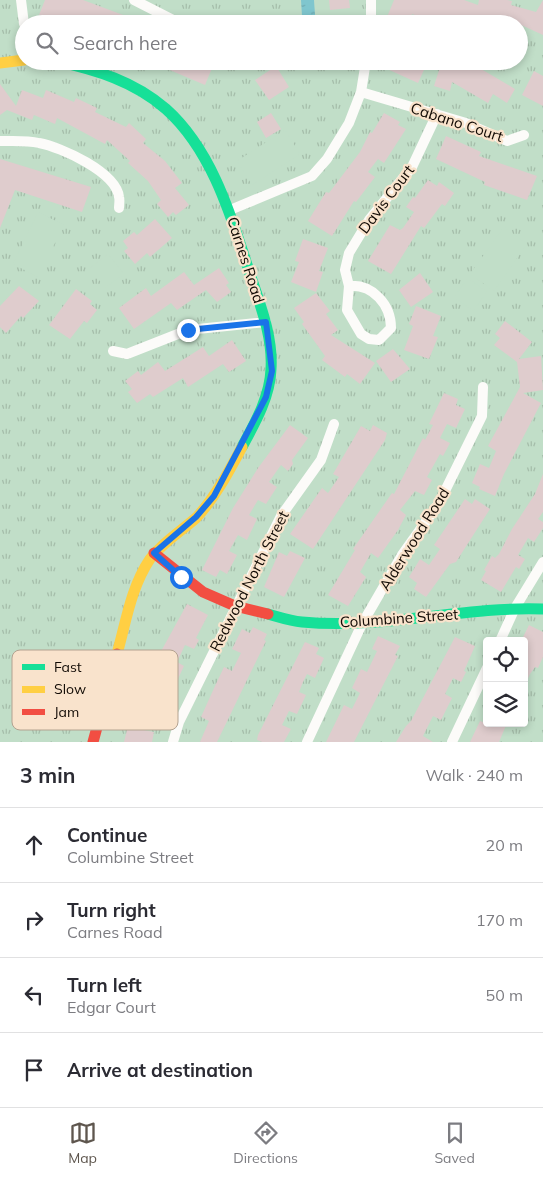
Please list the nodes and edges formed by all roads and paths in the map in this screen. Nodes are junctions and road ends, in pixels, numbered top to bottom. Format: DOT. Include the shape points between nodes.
graph roads {
  1 [pos="21,0"];
  2 [pos="134,0"];
  3 [pos="370,0"];
  4 [pos="23,15"];
  5 [pos="163,15"];
  6 [pos="371,15"];
  7 [pos="15,61"];
  8 [pos="0,63"];
  9 [pos="95,70"];
  10 [pos="365,70"];
  11 [pos="361,92"];
  12 [pos="437,114"];
  13 [pos="524,135"];
  14 [pos="0,140"];
  15 [pos="118,208"];
  16 [pos="230,210"];
  17 [pos="349,286"];
  18 [pos="266,322"];
  19 [pos="113,351"];
  20 [pos="483,387"];
  21 [pos="334,424"];
  22 [pos="154,553"];
  23 [pos="543,562"];
  24 [pos="235,606"];
  25 [pos="515,608"];
  26 [pos="543,610"];
  27 [pos="362,624"];
  28 [pos="502,637"];
  29 [pos="118,650"];
  30 [pos="483,676"];
  31 [pos="178,728"];
  32 [pos="177,730"];
  33 [pos="172,742"];
  34 [pos="308,742"];
  35 [pos="452,742"];
  1 -- 4 [label="street"];
  2 -- 5 [label="street"];
  3 -- 6 [label="street"];
  7 -- 8 [label="street"];
  9 -- 16 [label="street, Carnes Road" via="122,79 160,103 183,125 200,148"];
  10 -- 11 [label="street"];
  11 -- 12 [label="street, Cabano Court"];
  11 -- 16 [label="street" via="349,123 327,159 312,176"];
  12 -- 13 [label="street, Cabano Court" via="507,141"];
  12 -- 17 [label="street, Davis Court" via="412,166 349,253 346,270"];
  14 -- 15 [label="street" via="39,143 65,151 90,164 110,180 120,196"];
  16 -- 18 [label="street, Carnes Road"];
  17 -- 17 [label="street, Davis Court" via="347,310 361,334 379,340 391,328 391,320 378,295 361,285"];
  18 -- 19 [label="street" via="188,330 127,354"];
  18 -- 22 [label="street, Carnes Road" via="272,371 266,397 214,496 196,517"];
  20 -- 27 [label="street, Alderwood Road" via="482,416 439,503 402,555"];
  21 -- 24 [label="street, Redwood North Street" via="321,460 281,516"];
  22 -- 24 [label="street, Columbine Street" via="203,592"];
  22 -- 29 [label="street, Carnes Road" via="135,588"];
  23 -- 25 [label="street"];
  24 -- 27 [label="street, Columbine Street" via="300,622"];
  24 -- 31 [label="street, Redwood North Street"];
  25 -- 26 [label="street, Columbine Street"];
  25 -- 27 [label="street, Columbine Street"];
  25 -- 28 [label="street"];
  27 -- 34 [label="street, Alderwood Road"];
  30 -- 35 [label="street"];
  32 -- 33 [label="street, Redwood North Street"];
}
